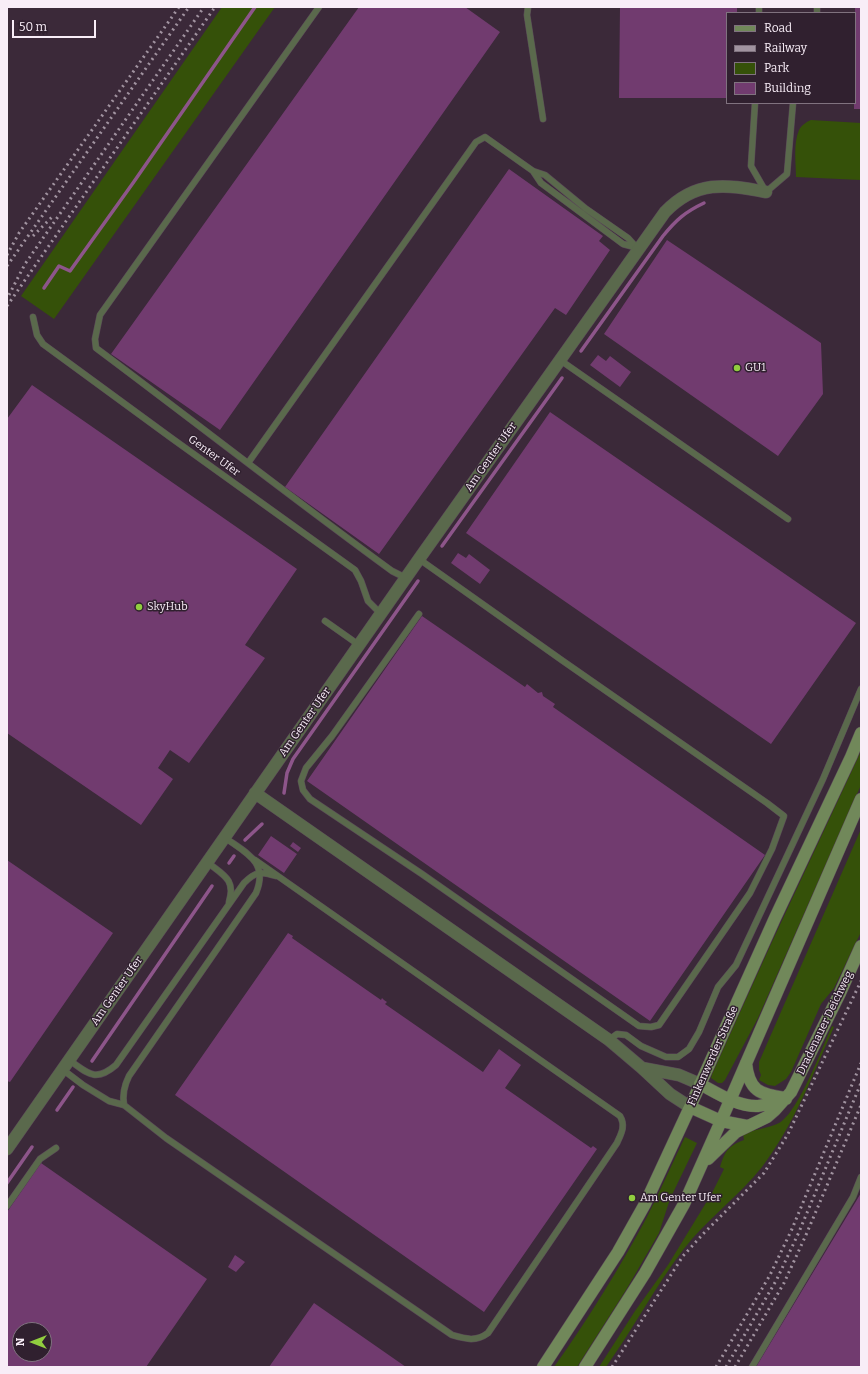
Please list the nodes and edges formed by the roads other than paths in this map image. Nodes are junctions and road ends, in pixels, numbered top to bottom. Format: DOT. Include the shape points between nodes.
graph roads {
  1 [pos="319,7"];
  2 [pos="528,7"];
  3 [pos="755,104"];
  4 [pos="793,104"];
  5 [pos="543,120"];
  6 [pos="766,192"];
  7 [pos="638,249"];
  8 [pos="33,317"];
  9 [pos="560,360"];
  10 [pos="248,463"];
  11 [pos="788,519"];
  12 [pos="419,559"];
  13 [pos="406,578"];
  14 [pos="381,614"];
  15 [pos="419,614"];
  16 [pos="325,620"];
  17 [pos="359,646"];
  18 [pos="861,689"];
  19 [pos="861,733"];
  20 [pos="255,793"];
  21 [pos="861,799"];
  22 [pos="224,837"];
  23 [pos="255,860"];
  24 [pos="207,862"];
  25 [pos="260,872"];
  26 [pos="281,877"];
  27 [pos="228,907"];
  28 [pos="861,946"];
  29 [pos="609,1040"];
  30 [pos="746,1061"];
  31 [pos="66,1065"];
  32 [pos="642,1068"];
  33 [pos="700,1084"];
  34 [pos="786,1098"];
  35 [pos="730,1099"];
  36 [pos="124,1105"];
  37 [pos="690,1107"];
  38 [pos="721,1122"];
  39 [pos="748,1126"];
  40 [pos="56,1148"];
  41 [pos="7,1149"];
  42 [pos="702,1165"];
  43 [pos="861,1177"];
  44 [pos="7,1206"];
  45 [pos="543,1367"];
  46 [pos="585,1367"];
  47 [pos="752,1367"];
  1 -- 10 [label="lane" via="100,314 96,328 96,348"];
  2 -- 5 [label="lane"];
  3 -- 6 [label="lane" via="751,166"];
  4 -- 6 [label="lane" via="786,174"];
  6 -- 7 [label="street, Am Genter Ufer" via="720,186 690,192 664,212"];
  7 -- 9 [label="street, Am Genter Ufer"];
  7 -- 10 [label="lane" via="622,244 541,183 533,171 485,137 476,142"];
  8 -- 14 [label="lane, Genter Ufer" via="43,344 355,570 368,601"];
  9 -- 11 [label="lane"];
  9 -- 12 [label="street, Am Genter Ufer"];
  10 -- 13 [label="lane" via="392,571"];
  12 -- 13 [label="street, Am Genter Ufer"];
  12 -- 15 [label="lane" via="784,816 772,849 750,893 659,1025 639,1026 310,799 303,790 301,781 306,768"];
  13 -- 14 [label="street, Am Genter Ufer"];
  14 -- 17 [label="street, Am Genter Ufer"];
  16 -- 17 [label="lane"];
  17 -- 20 [label="street, Am Genter Ufer"];
  18 -- 29 [label="lane" via="823,779 736,965 718,988 689,1049 678,1057 666,1057 641,1046 626,1035 617,1034"];
  19 -- 33 [label="main road, Finkenwerder Straße"];
  20 -- 22 [label="street, Am Genter Ufer"];
  20 -- 29 [label="street"];
  21 -- 30 [label="main road"];
  22 -- 23 [label="lane"];
  22 -- 24 [label="street, Am Genter Ufer"];
  23 -- 25 [label="lane"];
  23 -- 26 [label="lane"];
  24 -- 27 [label="lane" via="228,879 231,894"];
  24 -- 31 [label="street, Am Genter Ufer"];
  25 -- 26 [label="lane"];
  25 -- 27 [label="lane" via="244,882"];
  25 -- 36 [label="lane" via="256,892 129,1076 123,1092"];
  26 -- 36 [label="lane" via="620,1116 623,1121 618,1143 488,1333 476,1340 452,1335 166,1138"];
  27 -- 31 [label="lane" via="116,1065 107,1073 95,1075"];
  28 -- 34 [label="main road, Dradenauer Deichweg" via="799,1077"];
  29 -- 32 [label="street"];
  30 -- 34 [label="main road" via="753,1086 771,1096"];
  30 -- 35 [label="main road"];
  31 -- 36 [label="lane" via="83,1085 109,1100"];
  31 -- 41 [label="street, Am Genter Ufer"];
  32 -- 33 [label="street" via="679,1075"];
  32 -- 37 [label="street" via="670,1094"];
  33 -- 35 [label="main road"];
  33 -- 37 [label="main road, Finkenwerder Straße"];
  34 -- 35 [label="main road" via="756,1106"];
  34 -- 39 [label="main road, Dradenauer Deichweg" via="767,1117"];
  35 -- 38 [label="main road"];
  37 -- 38 [label="main road"];
  37 -- 45 [label="main road, Finkenwerder Straße" via="645,1204 618,1252"];
  38 -- 39 [label="main road"];
  38 -- 42 [label="main road"];
  39 -- 42 [label="main road, Dradenauer Deichweg" via="736,1132"];
  40 -- 44 [label="lane" via="40,1159"];
  42 -- 46 [label="main road" via="672,1226 619,1316"];
  43 -- 47 [label="lane" via="853,1196"];
}
